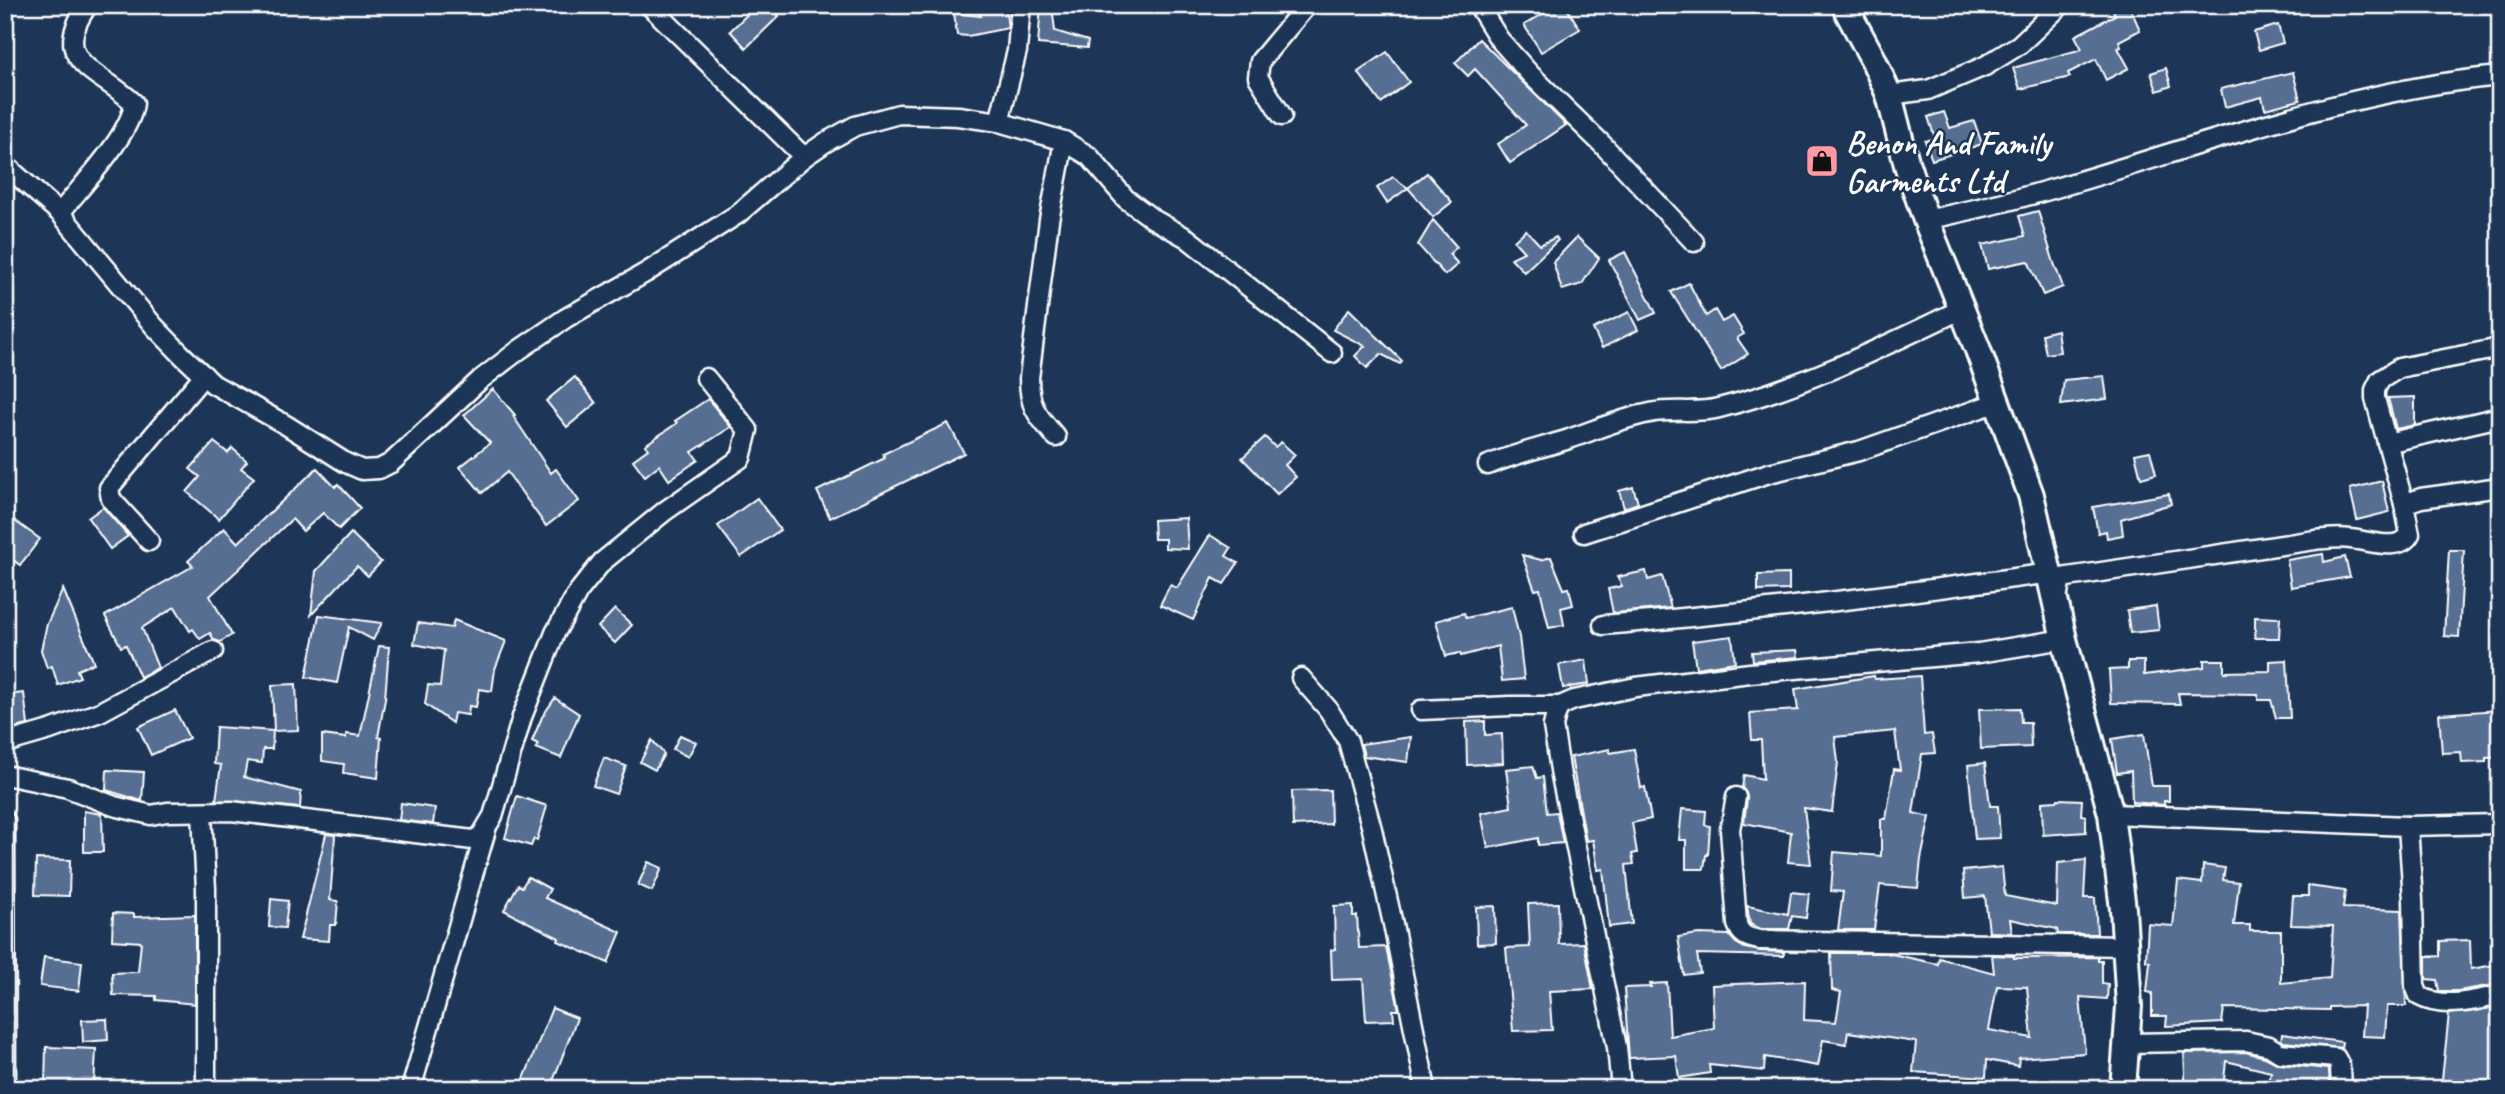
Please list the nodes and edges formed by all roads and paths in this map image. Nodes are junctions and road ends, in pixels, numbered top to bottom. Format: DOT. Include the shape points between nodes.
graph roads {
  1 [pos="88,5"];
  2 [pos="649,5"];
  3 [pos="1021,5"];
  4 [pos="1307,5"];
  5 [pos="1478,5"];
  6 [pos="1844,5"];
  7 [pos="2061,5"];
  8 [pos="2500,76"];
  9 [pos="1889,95"];
  10 [pos="1282,116"];
  11 [pos="999,122"];
  12 [pos="1064,141"];
  13 [pos="804,157"];
  14 [pos="5,165"];
  15 [pos="60,213"];
  16 [pos="1926,220"];
  17 [pos="1694,242"];
  18 [pos="1961,310"];
  19 [pos="2500,348"];
  20 [pos="1332,353"];
  21 [pos="204,375"];
  22 [pos="706,378"];
  23 [pos="1998,402"];
  24 [pos="2500,417"];
  25 [pos="1056,438"];
  26 [pos="2387,443"];
  27 [pos="1488,465"];
  28 [pos="2500,487"];
  29 [pos="2403,504"];
  30 [pos="1584,533"];
  31 [pos="149,541"];
  32 [pos="2050,573"];
  33 [pos="2056,601"];
  34 [pos="1603,625"];
  35 [pos="2064,639"];
  36 [pos="213,650"];
  37 [pos="1301,678"];
  38 [pos="1560,706"];
  39 [pos="1421,710"];
  40 [pos="5,743"];
  41 [pos="5,775"];
  42 [pos="1736,797"];
  43 [pos="202,813"];
  44 [pos="2111,814"];
  45 [pos="5,820"];
  46 [pos="2500,824"];
  47 [pos="2408,826"];
  48 [pos="486,830"];
  49 [pos="2125,946"];
  50 [pos="2500,995"];
  51 [pos="2128,1043"];
  52 [pos="6,1089"];
  53 [pos="206,1089"];
  54 [pos="411,1089"];
  55 [pos="1426,1089"];
  56 [pos="1621,1089"];
  57 [pos="2123,1089"];
  58 [pos="2341,1089"];
  1 -- 15 [label="street" via="72,35 73,49 80,62 134,103 133,113 115,144"];
  2 -- 13 [label="street"];
  3 -- 11 [label="street" via="1017,51"];
  4 -- 10 [label="street" via="1260,61 1258,77"];
  5 -- 17 [label="street" via="1499,39 1530,74"];
  6 -- 9 [label="street"];
  7 -- 9 [label="street" via="2019,45 1985,66 1928,90"];
  8 -- 16 [label="street" via="2407,90 2278,119 2063,186"];
  9 -- 16 [label="street"];
  11 -- 12 [label="street"];
  11 -- 13 [label="street" via="899,114 855,126"];
  12 -- 20 [label="street" via="1089,156 1126,200 1186,238"];
  12 -- 25 [label="street" via="1029,378 1034,411"];
  13 -- 21 [label="street" via="738,214 519,350 379,469 362,470 346,463"];
  14 -- 15 [label="street"];
  15 -- 21 [label="street" via="154,326"];
  16 -- 18 [label="street"];
  18 -- 23 [label="street"];
  18 -- 27 [label="street" via="1860,358 1776,390 1718,408 1651,412"];
  19 -- 26 [label="street" via="2388,373 2375,390"];
  21 -- 31 [label="street" via="109,488 111,499"];
  22 -- 48 [label="street" via="748,430 741,458 602,562 578,592 555,633"];
  23 -- 30 [label="street" via="1859,451 1769,473"];
  23 -- 32 [label="street" via="2031,495"];
  24 -- 26 [label="street"];
  26 -- 29 [label="street"];
  28 -- 29 [label="street"];
  29 -- 33 [label="street" via="2410,534 2403,542 2315,540 2061,578"];
  32 -- 33 [label="street"];
  32 -- 34 [label="street" via="1732,614"];
  33 -- 35 [label="street"];
  35 -- 38 [label="street" via="1979,653 1636,687"];
  35 -- 44 [label="street"];
  36 -- 40 [label="street" via="100,712"];
  37 -- 55 [label="street" via="1348,741 1372,829"];
  38 -- 39 [label="street"];
  38 -- 56 [label="street" via="1553,726 1617,1047"];
  41 -- 43 [label="street" via="68,788 151,815"];
  42 -- 49 [label="street" via="1730,829 1737,925 1747,937"];
  43 -- 48 [label="street" via="230,811 464,840 473,840"];
  43 -- 53 [label="street"];
  44 -- 47 [label="street"];
  44 -- 49 [label="street"];
  45 -- 52 [label="street"];
  46 -- 47 [label="street"];
  47 -- 50 [label="street" via="2418,996 2439,1003"];
  48 -- 54 [label="street"];
  49 -- 51 [label="street"];
  51 -- 57 [label="street"];
  51 -- 58 [label="street" via="2246,1041 2280,1053 2336,1058"];
}
